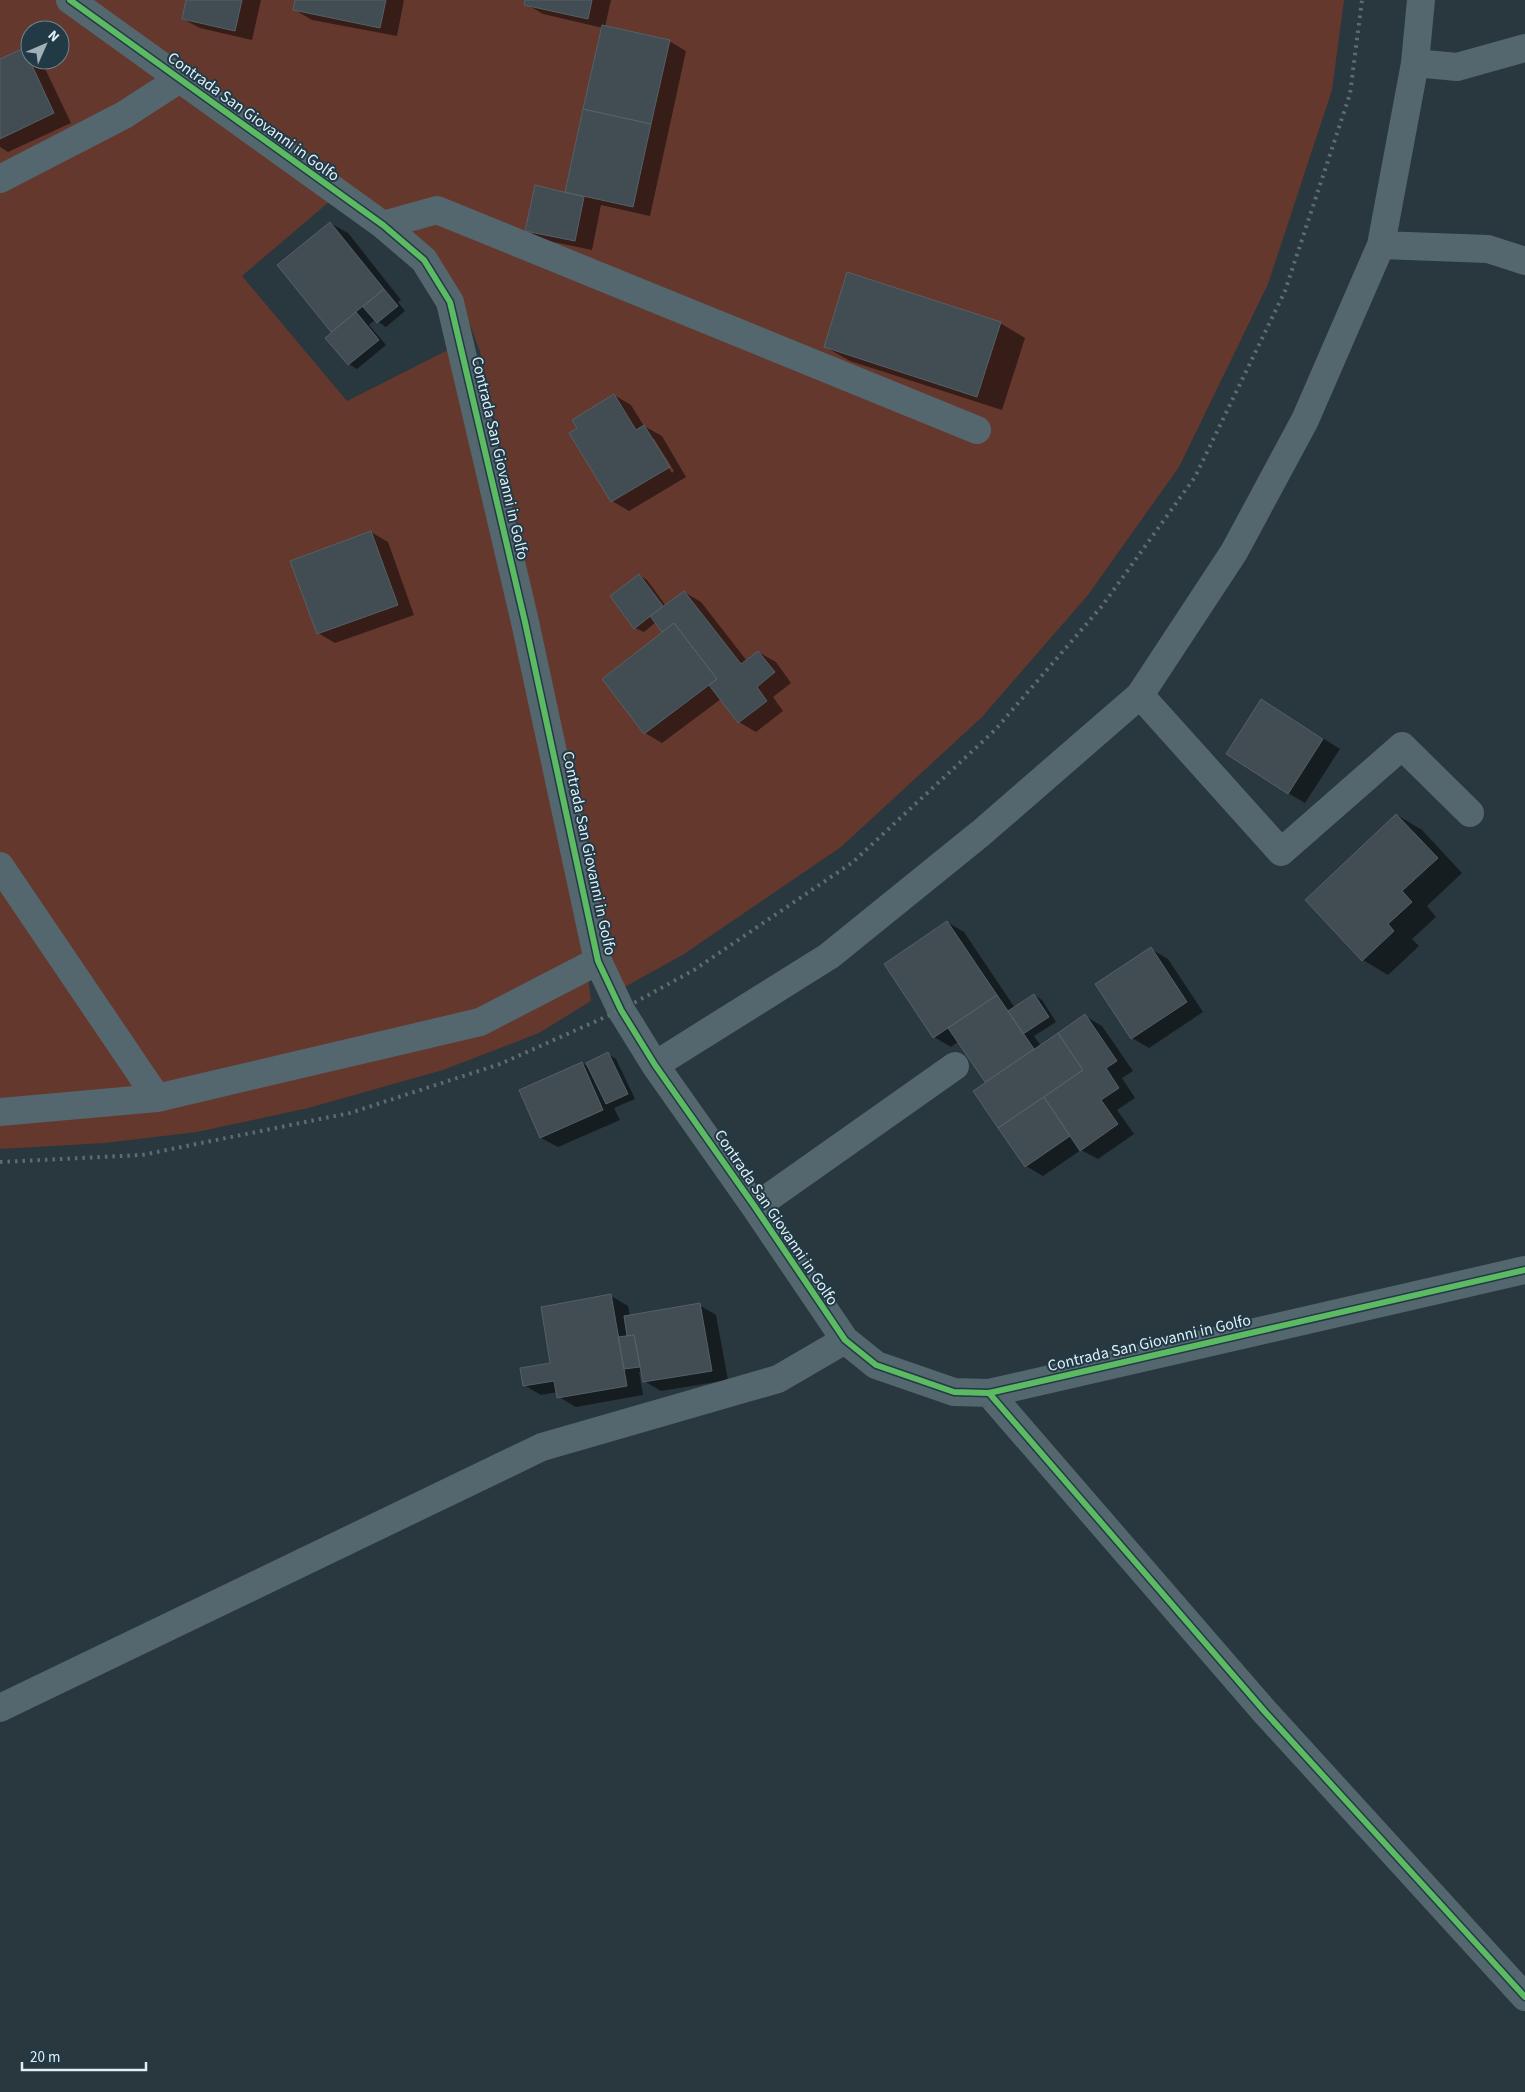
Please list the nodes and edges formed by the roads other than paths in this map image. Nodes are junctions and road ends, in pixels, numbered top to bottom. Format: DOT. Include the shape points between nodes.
graph roads {
  1 [pos="70,0"];
  2 [pos="1421,0"];
  3 [pos="1525,48"];
  4 [pos="1415,63"];
  5 [pos="178,80"];
  6 [pos="0,179"];
  7 [pos="383,225"];
  8 [pos="1381,246"];
  9 [pos="1525,261"];
  10 [pos="977,430"];
  11 [pos="1140,695"];
  12 [pos="1470,813"];
  13 [pos="0,866"];
  14 [pos="598,961"];
  15 [pos="655,1065"];
  16 [pos="955,1066"];
  17 [pos="157,1098"];
  18 [pos="0,1112"];
  19 [pos="755,1207"];
  20 [pos="1525,1270"];
  21 [pos="845,1340"];
  22 [pos="989,1393"];
  23 [pos="0,1708"];
  24 [pos="1525,1997"];
  1 -- 5 [label="street, Contrada San Giovanni in Golfo"];
  2 -- 4 [label="street"];
  3 -- 4 [label="street" via="1457,67"];
  4 -- 8 [label="street"];
  5 -- 6 [label="street" via="124,115"];
  5 -- 7 [label="street, Contrada San Giovanni in Golfo"];
  7 -- 10 [label="street" via="437,210"];
  7 -- 14 [label="street, Contrada San Giovanni in Golfo" via="424,260 450,302 525,622"];
  8 -- 9 [label="street" via="1488,249"];
  8 -- 11 [label="street" via="1305,420 1234,552"];
  11 -- 12 [label="street" via="1282,852 1402,746"];
  11 -- 15 [label="street" via="981,833 829,956"];
  13 -- 17 [label="street"];
  14 -- 15 [label="street, Contrada San Giovanni in Golfo" via="621,1010"];
  14 -- 17 [label="street" via="480,1022"];
  15 -- 19 [label="street, Contrada San Giovanni in Golfo"];
  16 -- 19 [label="street"];
  17 -- 18 [label="street"];
  19 -- 21 [label="street, Contrada San Giovanni in Golfo"];
  20 -- 22 [label="street, Contrada San Giovanni in Golfo"];
  21 -- 22 [label="street, Contrada San Giovanni in Golfo" via="876,1365 954,1392"];
  21 -- 23 [label="street" via="778,1379 542,1447"];
  22 -- 24 [label="street" via="1265,1712"];
}
